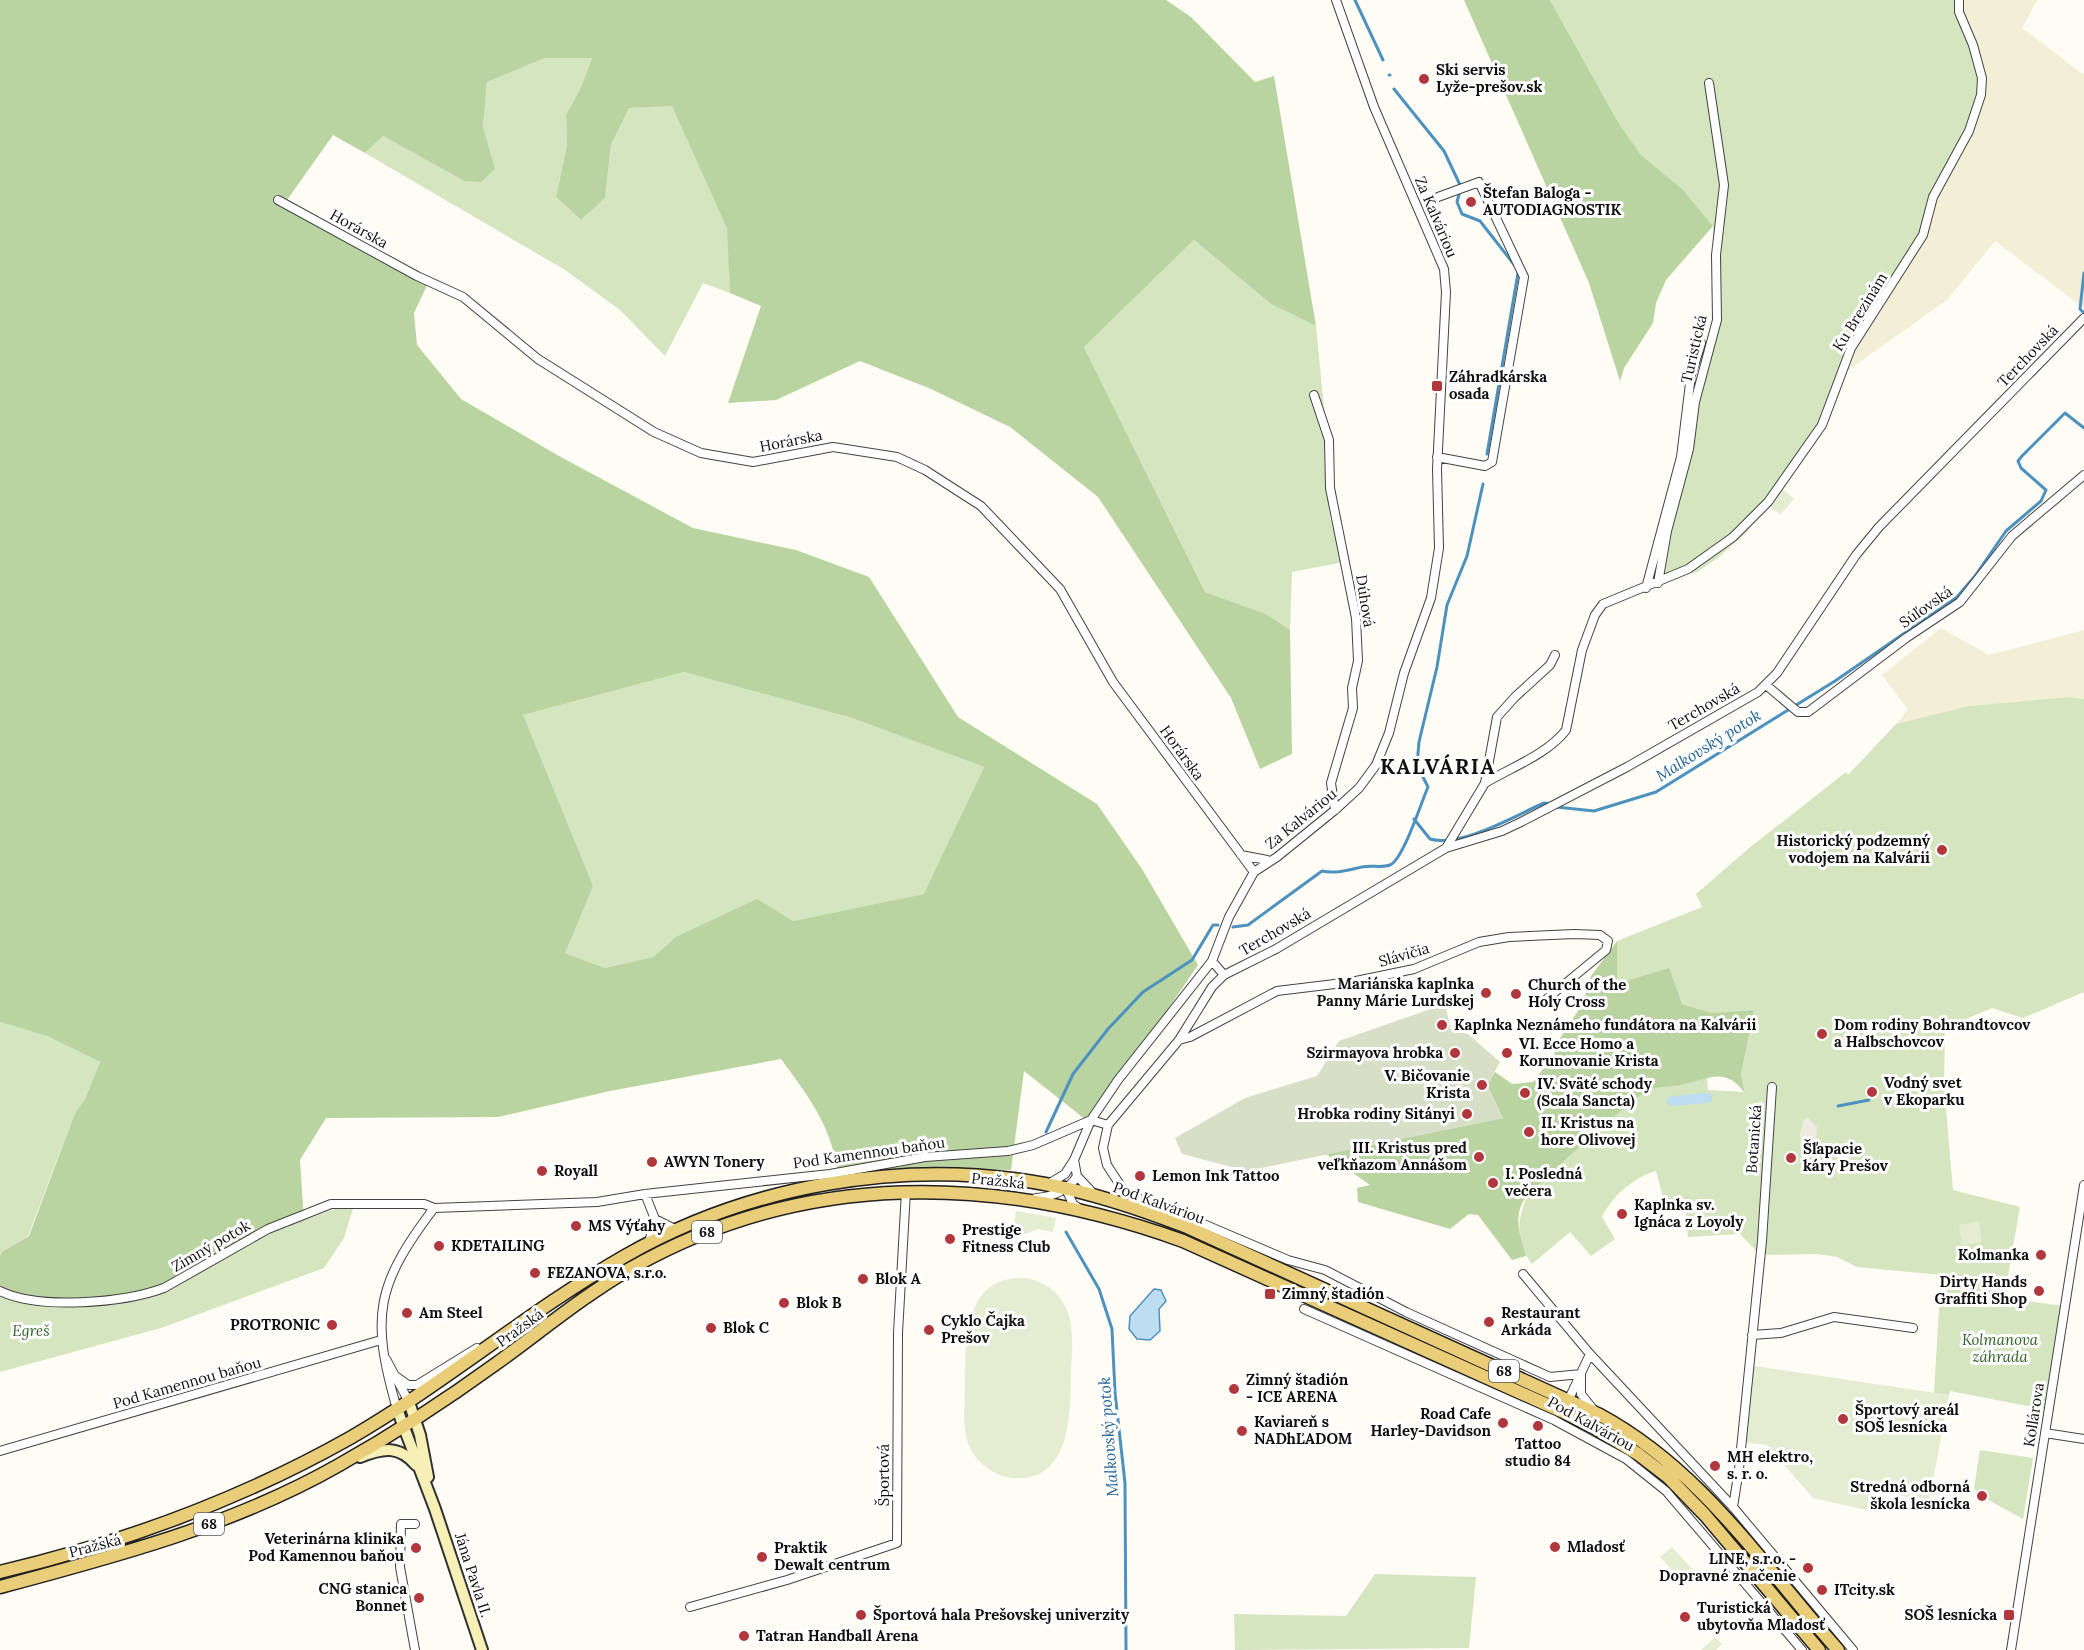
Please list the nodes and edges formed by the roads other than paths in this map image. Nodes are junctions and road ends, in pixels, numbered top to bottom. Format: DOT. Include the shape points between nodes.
graph roads {
  1 [pos="1336,0"];
  2 [pos="1959,0"];
  3 [pos="1709,83"];
  4 [pos="1438,197"];
  5 [pos="279,200"];
  6 [pos="2084,318"];
  7 [pos="1701,343"];
  8 [pos="1314,395"];
  9 [pos="1437,457"];
  10 [pos="2084,475"];
  11 [pos="1658,583"];
  12 [pos="1646,588"];
  13 [pos="1555,655"];
  14 [pos="1766,685"];
  15 [pos="1485,783"];
  16 [pos="1335,810"];
  17 [pos="1449,840"];
  18 [pos="1241,855"];
  19 [pos="1267,860"];
  20 [pos="1254,872"];
  21 [pos="1212,961"];
  22 [pos="1224,975"];
  23 [pos="1543,1002"];
  24 [pos="1179,1040"];
  25 [pos="1772,1087"];
  26 [pos="1090,1120"];
  27 [pos="1108,1125"];
  28 [pos="1067,1131"];
  29 [pos="1078,1151"];
  30 [pos="1074,1160"];
  31 [pos="1065,1174"];
  32 [pos="1077,1176"];
  33 [pos="1044,1184"];
  34 [pos="1065,1188"];
  35 [pos="2084,1190"];
  36 [pos="906,1191"];
  37 [pos="645,1194"];
  38 [pos="1098,1197"];
  39 [pos="1023,1198"];
  40 [pos="434,1208"];
  41 [pos="1080,1209"];
  42 [pos="654,1219"];
  43 [pos="677,1230"];
  44 [pos="649,1242"];
  45 [pos="1523,1274"];
  46 [pos="0,1291"];
  47 [pos="1304,1309"];
  48 [pos="1913,1328"];
  49 [pos="510,1331"];
  50 [pos="1752,1335"];
  51 [pos="381,1340"];
  52 [pos="1590,1354"];
  53 [pos="384,1355"];
  54 [pos="1581,1374"];
  55 [pos="397,1377"];
  56 [pos="1569,1400"];
  57 [pos="409,1402"];
  58 [pos="437,1405"];
  59 [pos="397,1409"];
  60 [pos="1563,1412"];
  61 [pos="1600,1415"];
  62 [pos="416,1420"];
  63 [pos="404,1427"];
  64 [pos="2045,1433"];
  65 [pos="420,1435"];
  66 [pos="2084,1439"];
  67 [pos="0,1451"];
  68 [pos="335,1467"];
  69 [pos="419,1469"];
  70 [pos="1733,1508"];
  71 [pos="435,1509"];
  72 [pos="415,1524"];
  73 [pos="0,1572"];
  74 [pos="0,1587"];
  75 [pos="690,1607"];
  76 [pos="415,1650"];
  77 [pos="482,1650"];
  78 [pos="1803,1650"];
  79 [pos="1819,1650"];
  80 [pos="1838,1650"];
  81 [pos="1853,1650"];
  82 [pos="2011,1650"];
  1 -- 9 [label="street, Za Kalváriou" via="1374,107 1444,268"];
  2 -- 11 [label="street, Ku Brezinám" via="1959,12 1982,78 1982,95 1969,131 1933,197 1923,235 1851,348 1822,425 1768,502 1733,537 1688,569"];
  3 -- 11 [label="street, Turistická" via="1724,185 1716,255 1718,320 1695,402 1689,449"];
  4 -- 9 [label="street, Za Kalváriou" via="1479,182 1524,277 1492,462 1485,466"];
  5 -- 18 [label="street, Horárska" via="463,297 538,359 654,432 701,453 753,462 833,447 897,457 981,506 1060,589 1113,682"];
  6 -- 14 [label="street, Terchovská" via="1879,527"];
  7 -- 12 [label="street, Turistická" via="1691,375 1681,457"];
  8 -- 16 [label="street, Dúhová" via="1329,440 1330,488 1356,618 1358,662 1352,688 1353,708 1331,783"];
  9 -- 16 [label="street, Za Kalváriou" via="1438,548 1431,598 1376,765"];
  10 -- 14 [label="street, Súľovská" via="2012,536 1960,602 1808,712 1798,712"];
  11 -- 12 [label="street, Ku Brezinám"];
  12 -- 15 [label="street, Ku Brezinám" via="1603,604 1595,615 1574,680 1569,720 1560,738"];
  13 -- 15 [label="street" via="1550,665 1497,717"];
  14 -- 17 [label="street, Terchovská" via="1627,767 1502,831"];
  15 -- 17 [label="street"];
  16 -- 20 [label="street, Za Kalváriou"];
  17 -- 22 [label="street, Terchovská" via="1276,949"];
  18 -- 19 [label="street"];
  18 -- 20 [label="street, Horárska"];
  20 -- 21 [label="street, Za Kalváriou" via="1229,917"];
  21 -- 22 [label="street"];
  21 -- 26 [label="street, Za Kalváriou"];
  22 -- 24 [label="street, Terchovská" via="1212,987"];
  23 -- 24 [label="street, Slávičia" via="1606,950 1608,941 1600,935 1574,934 1509,936 1479,942 1414,969 1277,991"];
  24 -- 27 [label="street, Slávičia"];
  25 -- 50 [label="street, Botanická"];
  26 -- 27 [label="street"];
  26 -- 28 [label="street, Pod Kamennou baňou"];
  26 -- 29 [label="street, Za Kalváriou"];
  27 -- 54 [label="street, Pod Kalváriou" via="1103,1148 1107,1165 1126,1194 1288,1260 1325,1270 1406,1312 1550,1377"];
  28 -- 29 [label="street" via="1077,1139"];
  28 -- 37 [label="street, Pod Kamennou baňou" via="1008,1151 925,1157 830,1174"];
  29 -- 30 [label="street, Za Kalváriou"];
  30 -- 31 [label="street, Za Kalváriou"];
  30 -- 32 [label="street"];
  31 -- 33 [label="street" via="1054,1183"];
  31 -- 34 [label="street"];
  32 -- 34 [label="street"];
  32 -- 38 [label="street"];
  33 -- 34 [label="main road, Pražská / 68"];
  33 -- 43 [label="main road, Pražská / 68" via="966,1175 864,1179 767,1197"];
  34 -- 38 [label="main road, Pod Kalváriou / 68"];
  34 -- 39 [label="street" via="1047,1197"];
  34 -- 41 [label="street"];
  35 -- 64 [label="street, Kollárova"];
  36 -- 39 [label="main road, Pražská / 68"];
  36 -- 58 [label="main road, Pražská / 68" via="838,1196 772,1211 736,1221 662,1252 594,1292"];
  36 -- 75 [label="street, Športová" via="898,1333 897,1543"];
  37 -- 40 [label="street, Pod Kamennou baňou" via="597,1202"];
  37 -- 42 [label="street"];
  38 -- 56 [label="main road, Pod Kalváriou / 68" via="1187,1227"];
  39 -- 41 [label="main road, Pražská / 68"];
  40 -- 46 [label="street, Zimný potok" via="424,1204 331,1204 268,1229 164,1288 127,1299 33,1302"];
  40 -- 51 [label="street" via="410,1239 389,1278 381,1311"];
  41 -- 60 [label="main road, Pod Kalváriou / 68" via="1183,1241"];
  42 -- 43 [label="street"];
  42 -- 44 [label="street"];
  43 -- 44 [label="main road, Pražská / 68"];
  44 -- 49 [label="main road, Pražská / 68"];
  45 -- 52 [label="street"];
  47 -- 78 [label="street, Pod Kalváriou" via="1554,1420 1630,1462 1683,1510"];
  48 -- 50 [label="street" via="1834,1317 1781,1333"];
  49 -- 55 [label="street, Pražská" via="417,1385 408,1385"];
  49 -- 57 [label="main road, Pražská / 68"];
  50 -- 70 [label="street, Botanická"];
  51 -- 53 [label="street"];
  51 -- 67 [label="street, Pod Kamennou baňou"];
  52 -- 54 [label="street, Pod Kalváriou"];
  52 -- 70 [label="street"];
  53 -- 55 [label="street"];
  53 -- 59 [label="street"];
  54 -- 56 [label="street, Pod Kalváriou"];
  54 -- 61 [label="street" via="1581,1394"];
  55 -- 57 [label="street"];
  56 -- 60 [label="street, Pod Kalváriou"];
  56 -- 61 [label="main road, Pod Kalváriou / 68"];
  57 -- 59 [label="main road, Pražská / 68"];
  57 -- 62 [label="street, Jána Pavla II."];
  58 -- 62 [label="main road, Pražská / 68"];
  58 -- 65 [label="street" via="426,1416"];
  59 -- 63 [label="street, Jána Pavla II."];
  59 -- 73 [label="main road, Pražská / 68" via="308,1460 216,1504 99,1545"];
  60 -- 79 [label="main road, Pod Kalváriou / 68" via="1595,1428 1668,1477 1706,1515"];
  61 -- 80 [label="main road, Pod Kalváriou / 68" via="1655,1449 1689,1479"];
  62 -- 63 [label="main road, Pražská / 68"];
  62 -- 65 [label="street, Jána Pavla II."];
  63 -- 68 [label="main road, Pražská / 68"];
  63 -- 69 [label="street, Jána Pavla II."];
  64 -- 66 [label="street"];
  64 -- 82 [label="street, Kollárova"];
  65 -- 71 [label="street, Jána Pavla II."];
  68 -- 69 [label="street" via="389,1449 404,1454"];
  68 -- 74 [label="main road, Pražská / 68" via="200,1528 134,1551"];
  69 -- 71 [label="street, Jána Pavla II."];
  70 -- 81 [label="street"];
  71 -- 77 [label="street, Jána Pavla II."];
  72 -- 76 [label="street" via="401,1524 400,1567"];
}
